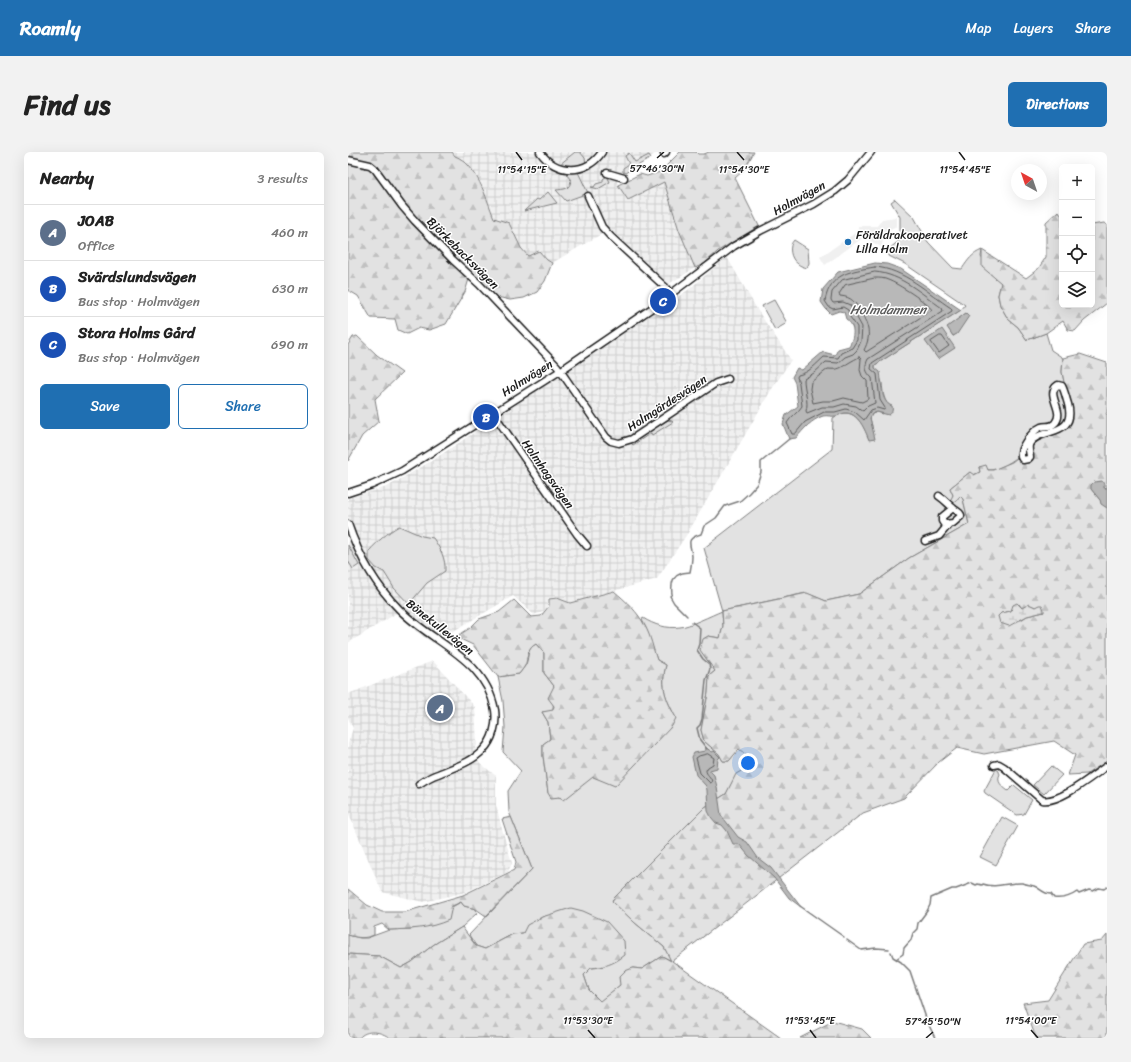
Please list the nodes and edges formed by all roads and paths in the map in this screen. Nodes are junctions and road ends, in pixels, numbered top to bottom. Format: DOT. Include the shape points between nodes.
graph roads {
  1 [pos="540,152"];
  2 [pos="602,152"];
  3 [pos="871,152"];
  4 [pos="348,160"];
  5 [pos="608,173"];
  6 [pos="624,178"];
  7 [pos="588,196"];
  8 [pos="671,295"];
  9 [pos="560,371"];
  10 [pos="728,379"];
  11 [pos="493,413"];
  12 [pos="1020,453"];
  13 [pos="348,493"];
  14 [pos="939,496"];
  15 [pos="953,508"];
  16 [pos="348,524"];
  17 [pos="950,524"];
  18 [pos="925,541"];
  19 [pos="587,546"];
  20 [pos="994,765"];
  21 [pos="1107,766"];
  22 [pos="419,784"];
  1 -- 2 [label="street" via="551,164 572,170 591,164"];
  3 -- 8 [label="street, Holmvägen" via="848,180 835,191 734,246"];
  4 -- 9 [label="street, Björkebacksvägen" via="370,165 375,169 415,221 479,284"];
  5 -- 6 [label="street"];
  7 -- 8 [label="street" via="602,227"];
  8 -- 9 [label="street, Holmvägen"];
  9 -- 10 [label="street, Holmgärdesvägen" via="606,437 611,442 619,444 637,437 716,383"];
  9 -- 11 [label="street, Holmvägen"];
  11 -- 13 [label="street, Holmvägen" via="402,471"];
  11 -- 19 [label="street, Holmhagsvägen"];
  12 -- 12 [label="street" via="1035,432 1041,427 1051,426 1058,419 1059,411 1053,392 1056,386 1061,386 1069,410 1068,420 1058,430 1031,441 1028,459 1023,460"];
  14 -- 15 [label="street"];
  15 -- 17 [label="street" via="959,511 961,516"];
  15 -- 17 [label="street" via="942,517 944,524"];
  16 -- 22 [label="street, Bönekullevägen" via="365,563 386,595 412,622 470,663 482,679 494,705 493,732 489,743 480,753 470,761"];
  17 -- 18 [label="street" via="939,536"];
  20 -- 21 [label="street" via="1004,767 1042,800 1047,801 1072,790"];
}
